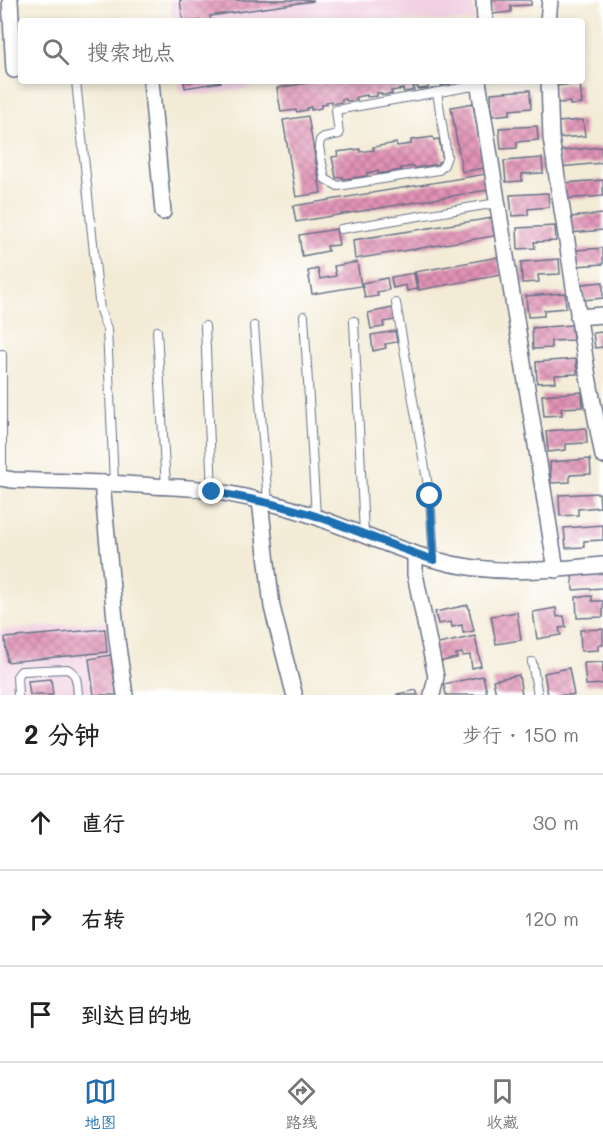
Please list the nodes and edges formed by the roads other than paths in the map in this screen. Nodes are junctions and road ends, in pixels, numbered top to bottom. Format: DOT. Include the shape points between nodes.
graph roads {
  1 [pos="10,0"];
  2 [pos="484,0"];
  3 [pos="550,0"];
  4 [pos="485,18"];
  5 [pos="548,18"];
  6 [pos="12,70"];
  7 [pos="76,84"];
  8 [pos="151,84"];
  9 [pos="473,84"];
  10 [pos="478,84"];
  11 [pos="549,84"];
  12 [pos="437,92"];
  13 [pos="497,203"];
  14 [pos="163,213"];
  15 [pos="341,229"];
  16 [pos="396,303"];
  17 [pos="603,315"];
  18 [pos="304,316"];
  19 [pos="578,317"];
  20 [pos="354,321"];
  21 [pos="205,326"];
  22 [pos="254,326"];
  23 [pos="157,331"];
  24 [pos="2,354"];
  25 [pos="603,456"];
  26 [pos="1,478"];
  27 [pos="108,483"];
  28 [pos="165,487"];
  29 [pos="212,492"];
  30 [pos="264,502"];
  31 [pos="316,516"];
  32 [pos="364,535"];
  33 [pos="415,554"];
  34 [pos="434,560"];
  35 [pos="603,565"];
  36 [pos="556,570"];
  37 [pos="532,662"];
  38 [pos="294,693"];
  39 [pos="18,695"];
  40 [pos="78,695"];
  41 [pos="125,695"];
  42 [pos="432,695"];
  43 [pos="537,695"];
  1 -- 6 [label="street"];
  2 -- 4 [label="street"];
  3 -- 5 [label="street"];
  7 -- 27 [label="lane" via="100,310 107,328"];
  8 -- 14 [label="street"];
  9 -- 12 [label="lane"];
  10 -- 13 [label="street"];
  11 -- 19 [label="street" via="550,138"];
  12 -- 12 [label="lane" via="447,156 439,170 338,186 325,179 319,144 324,137 339,134 336,110"];
  13 -- 15 [label="lane"];
  13 -- 36 [label="street"];
  16 -- 34 [label="lane" via="430,496"];
  17 -- 19 [label="street"];
  18 -- 31 [label="lane"];
  19 -- 25 [label="street"];
  20 -- 32 [label="lane"];
  21 -- 29 [label="lane"];
  22 -- 30 [label="lane"];
  23 -- 28 [label="lane"];
  24 -- 26 [label="lane"];
  26 -- 27 [label="street"];
  27 -- 28 [label="street"];
  27 -- 41 [label="street" via="117,640"];
  28 -- 29 [label="street"];
  29 -- 30 [label="street"];
  30 -- 31 [label="street"];
  30 -- 38 [label="street" via="272,607"];
  31 -- 32 [label="street"];
  32 -- 33 [label="street"];
  33 -- 34 [label="street"];
  33 -- 42 [label="street" via="415,574 436,677"];
  34 -- 36 [label="street" via="499,571"];
  35 -- 36 [label="street"];
  37 -- 43 [label="lane"];
  39 -- 40 [label="lane" via="17,676 21,671 67,669 76,678"];
}
